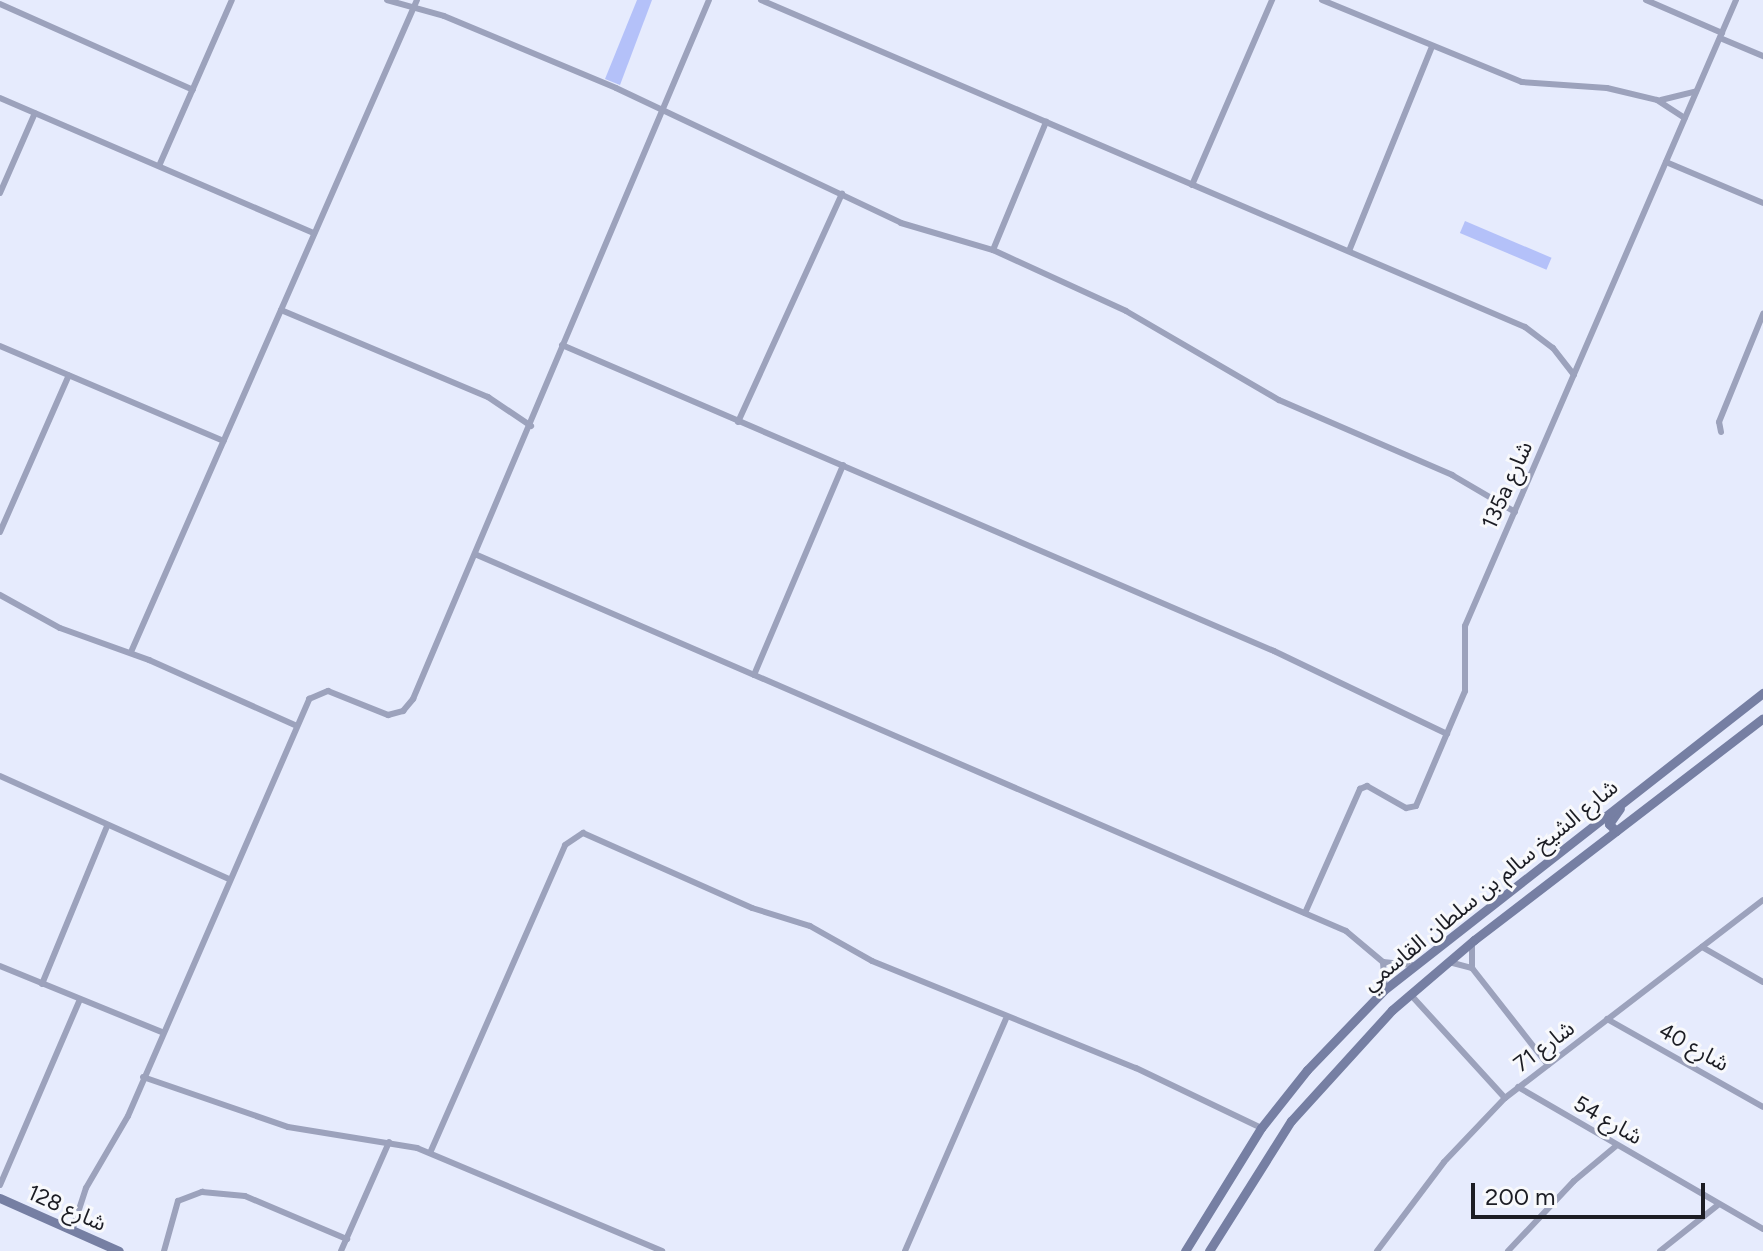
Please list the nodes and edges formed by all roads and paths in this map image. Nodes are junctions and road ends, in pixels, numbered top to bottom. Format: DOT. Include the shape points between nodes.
graph roads {
  1 [pos="232,0"];
  2 [pos="387,0"];
  3 [pos="709,0"];
  4 [pos="761,0"];
  5 [pos="1272,0"];
  6 [pos="1322,0"];
  7 [pos="1646,0"];
  8 [pos="1736,0"];
  9 [pos="415,3"];
  10 [pos="0,4"];
  11 [pos="1721,35"];
  12 [pos="1432,47"];
  13 [pos="1763,56"];
  14 [pos="193,90"];
  15 [pos="1697,91"];
  16 [pos="0,98"];
  17 [pos="1657,100"];
  18 [pos="663,110"];
  19 [pos="35,113"];
  20 [pos="1685,118"];
  21 [pos="1046,122"];
  22 [pos="1666,162"];
  23 [pos="159,166"];
  24 [pos="1192,185"];
  25 [pos="0,193"];
  26 [pos="842,194"];
  27 [pos="1763,203"];
  28 [pos="314,233"];
  29 [pos="993,250"];
  30 [pos="1349,251"];
  31 [pos="281,310"];
  32 [pos="1763,314"];
  33 [pos="562,345"];
  34 [pos="0,346"];
  35 [pos="69,375"];
  36 [pos="1574,375"];
  37 [pos="738,422"];
  38 [pos="531,426"];
  39 [pos="1721,432"];
  40 [pos="224,441"];
  41 [pos="843,465"];
  42 [pos="1515,512"];
  43 [pos="0,532"];
  44 [pos="477,555"];
  45 [pos="0,595"];
  46 [pos="131,652"];
  47 [pos="754,675"];
  48 [pos="1763,693"];
  49 [pos="1763,718"];
  50 [pos="297,726"];
  51 [pos="1447,734"];
  52 [pos="0,776"];
  53 [pos="1632,793"];
  54 [pos="107,826"];
  55 [pos="1616,831"];
  56 [pos="229,879"];
  57 [pos="1763,900"];
  58 [pos="1305,913"];
  59 [pos="1474,940"];
  60 [pos="1702,947"];
  61 [pos="1383,962"];
  62 [pos="1446,962"];
  63 [pos="1412,965"];
  64 [pos="0,966"];
  65 [pos="1472,968"];
  66 [pos="1763,982"];
  67 [pos="42,984"];
  68 [pos="1384,990"];
  69 [pos="1410,994"];
  70 [pos="80,999"];
  71 [pos="1006,1019"];
  72 [pos="1607,1019"];
  73 [pos="162,1032"];
  74 [pos="1548,1065"];
  75 [pos="143,1077"];
  76 [pos="1518,1087"];
  77 [pos="1505,1098"];
  78 [pos="1763,1107"];
  79 [pos="1261,1128"];
  80 [pos="389,1142"];
  81 [pos="1616,1146"];
  82 [pos="430,1153"];
  83 [pos="0,1185"];
  84 [pos="0,1198"];
  85 [pos="1719,1204"];
  86 [pos="1763,1229"];
  87 [pos="72,1231"];
  88 [pos="347,1239"];
  89 [pos="119,1251"];
  90 [pos="164,1251"];
  91 [pos="341,1251"];
  92 [pos="662,1251"];
  93 [pos="905,1251"];
  94 [pos="1185,1251"];
  95 [pos="1209,1251"];
  96 [pos="1377,1251"];
  97 [pos="1508,1251"];
  98 [pos="1660,1251"];
  1 -- 14 [label="street"];
  2 -- 9 [label="street"];
  3 -- 18 [label="street"];
  4 -- 21 [label="street"];
  5 -- 24 [label="street"];
  6 -- 12 [label="street"];
  7 -- 11 [label="street"];
  8 -- 11 [label="street, 135a شارع"];
  9 -- 18 [label="street"];
  9 -- 28 [label="street"];
  10 -- 14 [label="street"];
  11 -- 13 [label="street"];
  11 -- 15 [label="street, 135a شارع"];
  12 -- 17 [label="street" via="1522,82 1607,88"];
  12 -- 30 [label="street"];
  14 -- 23 [label="street"];
  15 -- 17 [label="street"];
  15 -- 20 [label="street, 135a شارع"];
  16 -- 19 [label="street"];
  17 -- 20 [label="street"];
  18 -- 26 [label="street"];
  18 -- 33 [label="street"];
  19 -- 23 [label="street"];
  19 -- 25 [label="street"];
  20 -- 22 [label="street, 135a شارع"];
  21 -- 24 [label="street"];
  21 -- 29 [label="street"];
  22 -- 27 [label="street"];
  22 -- 36 [label="street, 135a شارع"];
  23 -- 28 [label="street"];
  24 -- 30 [label="street"];
  26 -- 29 [label="street" via="901,223"];
  26 -- 37 [label="street"];
  28 -- 31 [label="street"];
  29 -- 42 [label="street" via="1126,311 1279,400 1452,475"];
  30 -- 36 [label="street" via="1525,327 1553,348"];
  31 -- 38 [label="street" via="488,397"];
  31 -- 40 [label="street"];
  32 -- 39 [label="street" via="1719,422"];
  33 -- 37 [label="street"];
  33 -- 38 [label="street"];
  34 -- 35 [label="street"];
  35 -- 40 [label="street"];
  35 -- 43 [label="street"];
  36 -- 42 [label="street, 135a شارع"];
  37 -- 41 [label="street"];
  38 -- 44 [label="street"];
  40 -- 46 [label="street"];
  41 -- 47 [label="street"];
  41 -- 51 [label="street" via="1274,651"];
  42 -- 51 [label="street, 135a شارع" via="1465,626 1467,682"];
  44 -- 47 [label="street"];
  44 -- 50 [label="street" via="409,706 388,715 321,692 309,699"];
  45 -- 46 [label="street" via="60,628"];
  46 -- 50 [label="street"];
  47 -- 58 [label="street"];
  48 -- 53 [label="street, شارع الشيخ سالم بن سلطان القاسمي"];
  49 -- 55 [label="street, شارع الشيخ سالم بن سلطان القاسمي"];
  50 -- 56 [label="street"];
  51 -- 58 [label="street, 135a شارع" via="1416,806 1406,808 1367,786 1360,789"];
  52 -- 54 [label="street"];
  53 -- 55 [label="street" via="1610,820"];
  53 -- 63 [label="street, شارع الشيخ سالم بن سلطان القاسمي"];
  54 -- 56 [label="street"];
  54 -- 67 [label="street"];
  55 -- 59 [label="street, شارع الشيخ سالم بن سلطان القاسمي"];
  56 -- 73 [label="street"];
  57 -- 60 [label="street, شارع 71"];
  58 -- 61 [label="street" via="1359,938"];
  59 -- 62 [label="street, شارع الشيخ سالم بن سلطان القاسمي"];
  59 -- 65 [label="street"];
  60 -- 66 [label="street"];
  60 -- 72 [label="street, شارع 71"];
  61 -- 63 [label="street"];
  61 -- 68 [label="street" via="1388,976"];
  62 -- 65 [label="street"];
  62 -- 69 [label="street, شارع الشيخ سالم بن سلطان القاسمي"];
  63 -- 68 [label="street, شارع الشيخ سالم بن سلطان القاسمي"];
  64 -- 67 [label="street"];
  65 -- 74 [label="street"];
  67 -- 70 [label="street"];
  68 -- 79 [label="street, شارع الشيخ سالم بن سلطان القاسمي" via="1307,1070"];
  69 -- 77 [label="street"];
  69 -- 95 [label="street, شارع الشيخ سالم بن سلطان القاسمي" via="1291,1121"];
  70 -- 73 [label="street"];
  70 -- 83 [label="street"];
  71 -- 79 [label="street" via="1136,1068"];
  71 -- 82 [label="street" via="872,961 810,926 752,908 578,834 565,845"];
  71 -- 93 [label="street"];
  72 -- 74 [label="street, شارع 71"];
  72 -- 78 [label="street, شارع 40"];
  73 -- 75 [label="street"];
  74 -- 76 [label="street, شارع 71"];
  75 -- 80 [label="street" via="288,1127"];
  75 -- 87 [label="street" via="86,1188"];
  76 -- 77 [label="street, شارع 71"];
  76 -- 81 [label="street, شارع 54"];
  77 -- 96 [label="street, شارع 71" via="1444,1162"];
  79 -- 94 [label="street, شارع الشيخ سالم بن سلطان القاسمي"];
  80 -- 82 [label="street"];
  80 -- 88 [label="street"];
  81 -- 85 [label="street, شارع 54"];
  81 -- 97 [label="street" via="1574,1181"];
  82 -- 92 [label="street"];
  84 -- 87 [label="street, شارع 128"];
  85 -- 86 [label="street, شارع 54"];
  85 -- 98 [label="street"];
  87 -- 89 [label="street, شارع 128"];
  88 -- 90 [label="street" via="245,1196 202,1192 178,1201"];
  88 -- 91 [label="street"];
}
